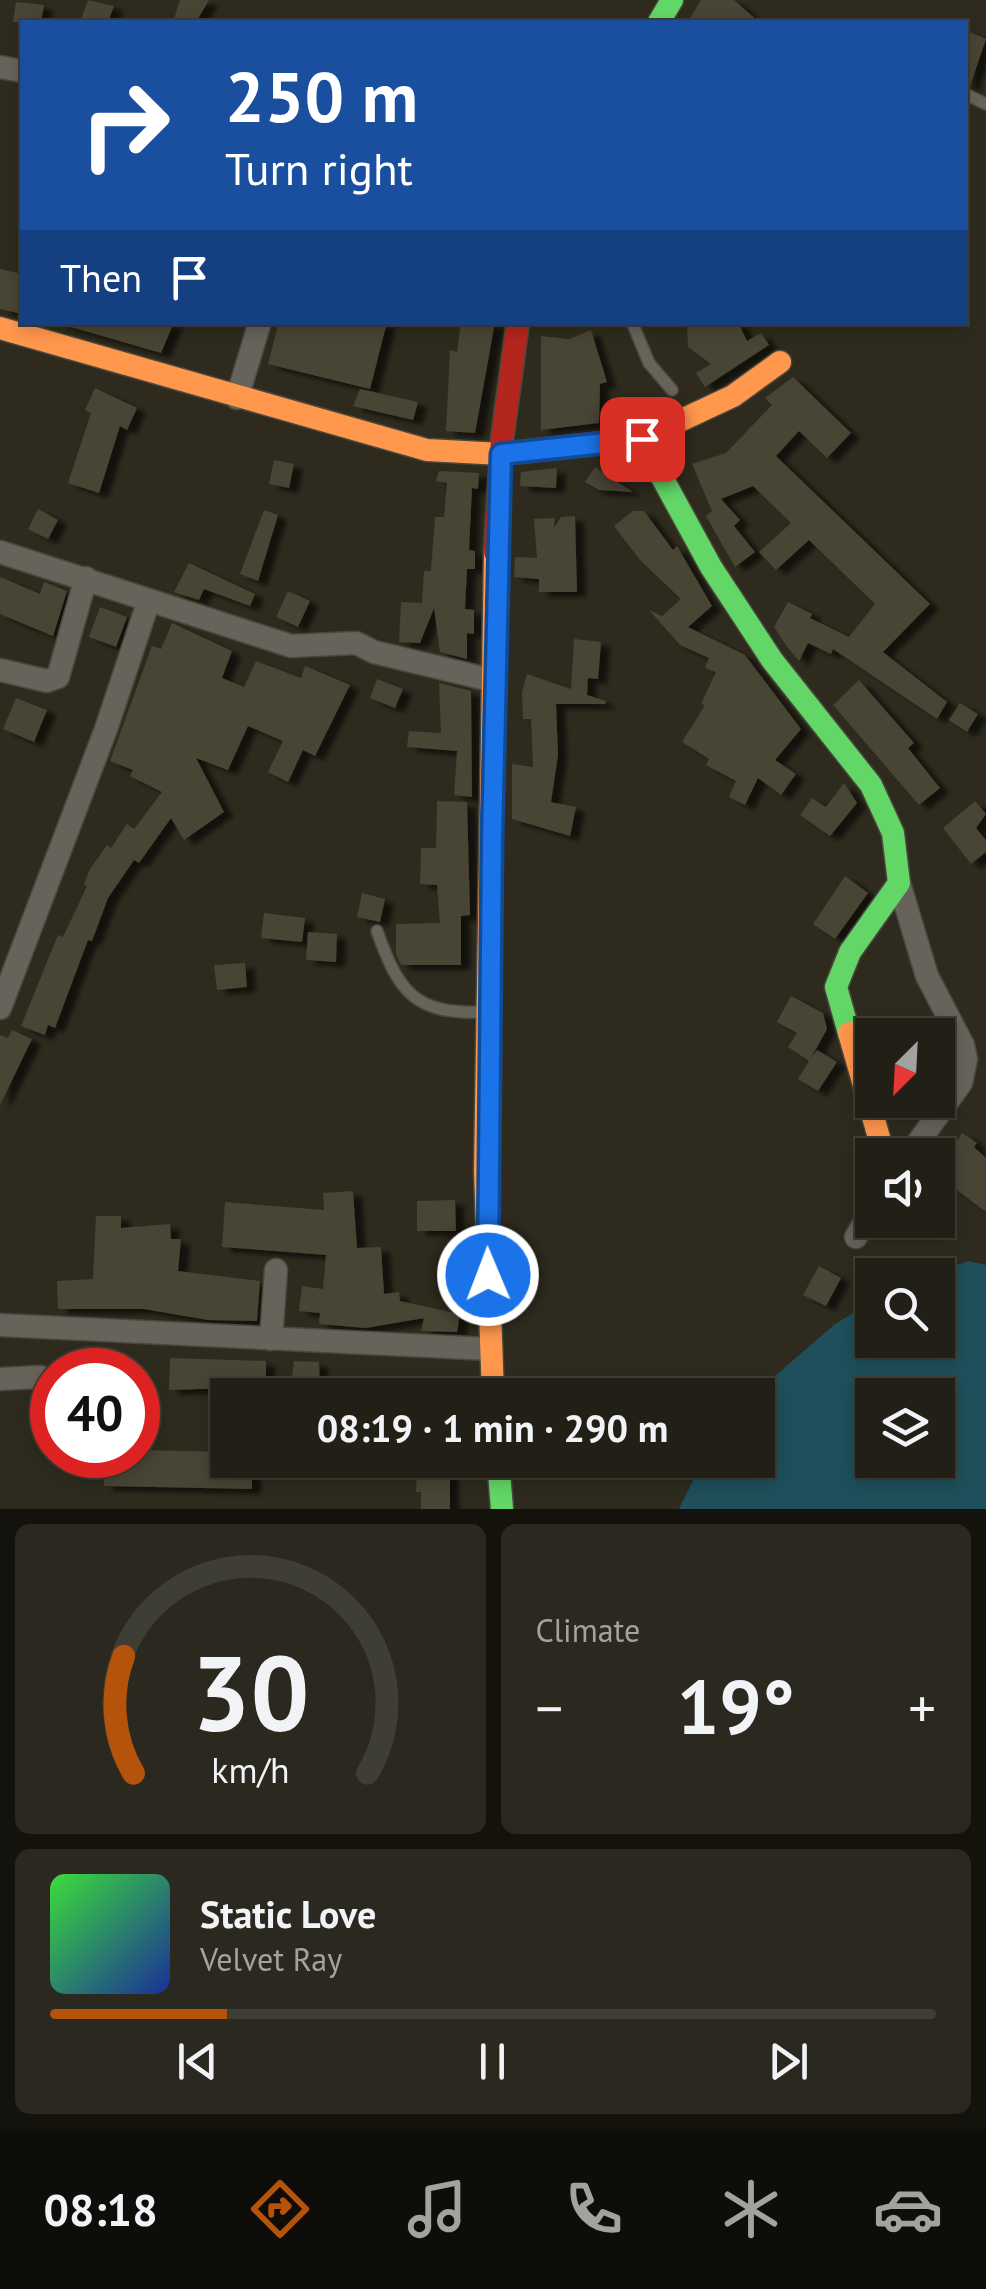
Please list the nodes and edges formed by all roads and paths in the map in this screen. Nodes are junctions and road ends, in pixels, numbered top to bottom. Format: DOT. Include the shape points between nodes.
graph roads {
  1 [pos="259,325"];
  2 [pos="518,325"];
  3 [pos="633,325"];
  4 [pos="0,328"];
  5 [pos="780,362"];
  6 [pos="672,390"];
  7 [pos="237,398"];
  8 [pos="642,439"];
  9 [pos="501,454"];
  10 [pos="0,552"];
  11 [pos="86,578"];
  12 [pos="148,603"];
  13 [pos="0,670"];
  14 [pos="494,681"];
  15 [pos="898,884"];
  16 [pos="378,931"];
  17 [pos="0,1008"];
  18 [pos="490,1012"];
  19 [pos="879,1138"];
  20 [pos="921,1138"];
  21 [pos="276,1270"];
  22 [pos="0,1325"];
  23 [pos="270,1339"];
  24 [pos="490,1349"];
  25 [pos="30,1377"];
  26 [pos="0,1378"];
  27 [pos="492,1378"];
  28 [pos="499,1478"];
  29 [pos="502,1509"];
  1 -- 7 [label="street"];
  2 -- 9 [label="street"];
  3 -- 6 [label="lane" via="649,363"];
  4 -- 7 [label="street"];
  5 -- 8 [label="street" via="733,396"];
  7 -- 9 [label="street" via="427,450"];
  8 -- 9 [label="street"];
  8 -- 15 [label="street" via="711,567 772,660 871,784 893,834"];
  9 -- 14 [label="street"];
  10 -- 11 [label="street"];
  11 -- 12 [label="street"];
  11 -- 13 [label="street" via="58,677 47,681"];
  12 -- 14 [label="street" via="292,646 356,643"];
  12 -- 17 [label="street"];
  14 -- 18 [label="street"];
  15 -- 19 [label="street" via="850,952 836,987"];
  15 -- 20 [label="street" via="927,976 966,1060 961,1082"];
  16 -- 18 [label="lane" via="404,992 455,1014"];
  18 -- 24 [label="street"];
  21 -- 23 [label="street"];
  22 -- 23 [label="street"];
  23 -- 24 [label="street"];
  24 -- 27 [label="street"];
  25 -- 26 [label="street"];
  28 -- 29 [label="street"];
}
